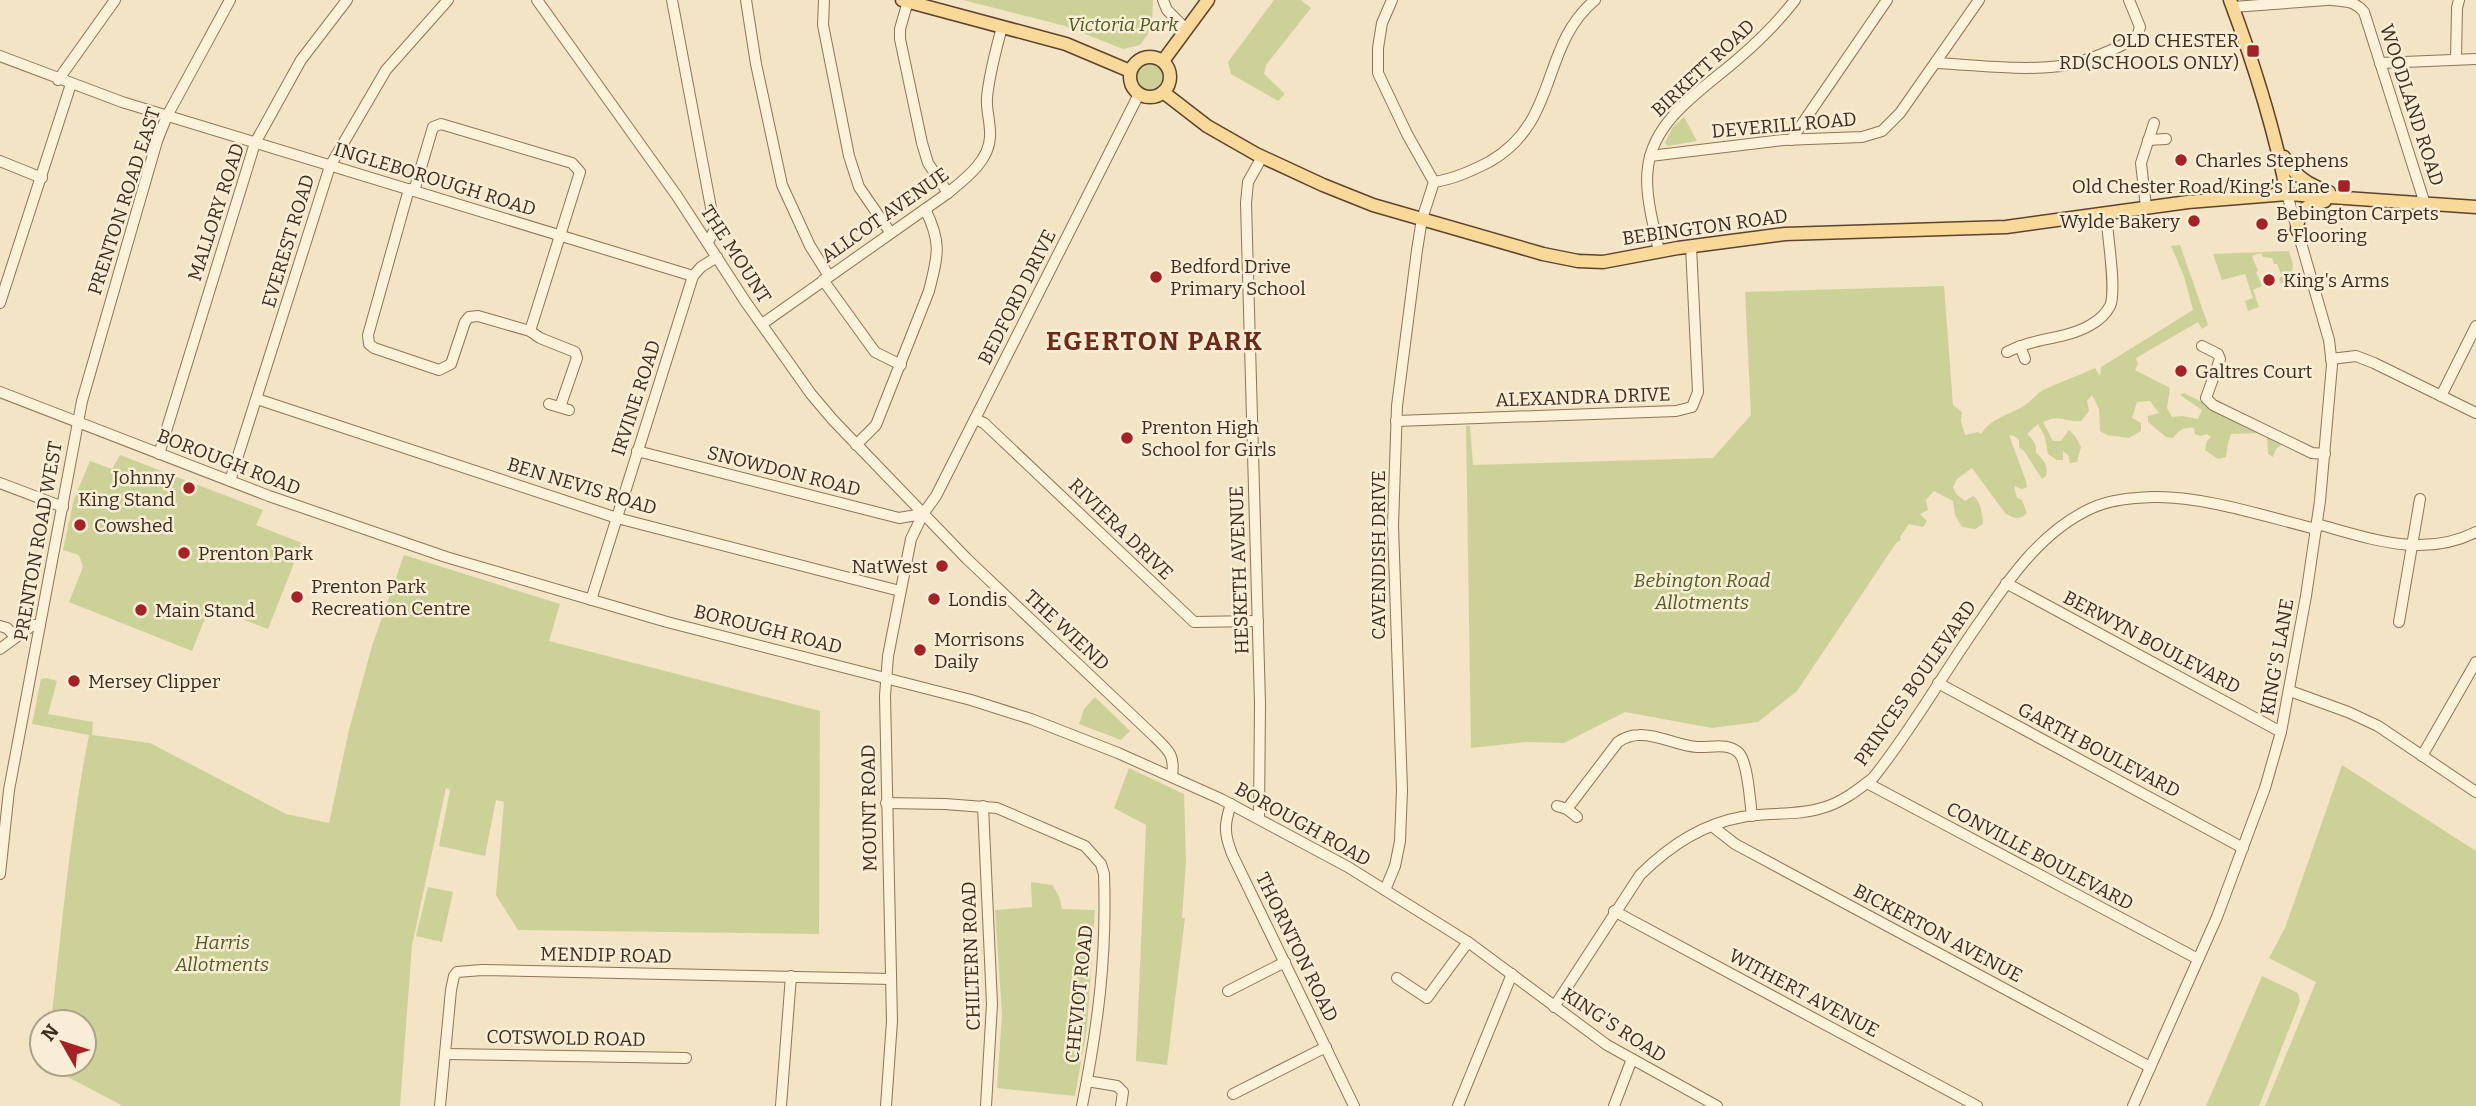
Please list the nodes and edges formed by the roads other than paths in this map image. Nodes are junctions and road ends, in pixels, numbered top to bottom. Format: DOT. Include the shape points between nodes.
graph roads {
  1 [pos="115,0"];
  2 [pos="230,0"];
  3 [pos="347,0"];
  4 [pos="448,0"];
  5 [pos="537,0"];
  6 [pos="672,0"];
  7 [pos="746,0"];
  8 [pos="824,0"];
  9 [pos="1163,0"];
  10 [pos="1208,0"];
  11 [pos="1392,0"];
  12 [pos="1595,0"];
  13 [pos="1795,0"];
  14 [pos="1886,0"];
  15 [pos="1979,0"];
  16 [pos="2129,0"];
  17 [pos="2327,0"];
  18 [pos="2459,0"];
  19 [pos="905,1"];
  20 [pos="2231,4"];
  21 [pos="1002,27"];
  22 [pos="1186,29"];
  23 [pos="0,56"];
  24 [pos="2476,59"];
  25 [pos="2456,60"];
  26 [pos="1163,61"];
  27 [pos="1936,63"];
  28 [pos="2379,63"];
  29 [pos="1130,71"];
  30 [pos="58,80"];
  31 [pos="71,84"];
  32 [pos="1163,92"];
  33 [pos="1139,94"];
  34 [pos="167,116"];
  35 [pos="2154,123"];
  36 [pos="2148,139"];
  37 [pos="2166,139"];
  38 [pos="1791,140"];
  39 [pos="255,144"];
  40 [pos="2277,144"];
  41 [pos="1650,156"];
  42 [pos="1262,157"];
  43 [pos="0,161"];
  44 [pos="330,166"];
  45 [pos="42,178"];
  46 [pos="1434,182"];
  47 [pos="411,190"];
  48 [pos="948,193"];
  49 [pos="2287,194"];
  50 [pos="2342,197"];
  51 [pos="2425,204"];
  52 [pos="2146,207"];
  53 [pos="2476,207"];
  54 [pos="925,209"];
  55 [pos="2106,213"];
  56 [pos="1422,219"];
  57 [pos="2297,230"];
  58 [pos="890,232"];
  59 [pos="561,235"];
  60 [pos="708,242"];
  61 [pos="1691,246"];
  62 [pos="1659,252"];
  63 [pos="717,257"];
  64 [pos="5,272"];
  65 [pos="694,276"];
  66 [pos="826,278"];
  67 [pos="0,303"];
  68 [pos="762,324"];
  69 [pos="2476,326"];
  70 [pos="530,331"];
  71 [pos="2020,346"];
  72 [pos="2202,346"];
  73 [pos="2007,352"];
  74 [pos="2025,359"];
  75 [pos="2331,359"];
  76 [pos="901,365"];
  77 [pos="0,392"];
  78 [pos="2441,396"];
  79 [pos="257,399"];
  80 [pos="559,407"];
  81 [pos="2476,414"];
  82 [pos="975,419"];
  83 [pos="1396,421"];
  84 [pos="77,422"];
  85 [pos="856,445"];
  86 [pos="637,451"];
  87 [pos="159,454"];
  88 [pos="2325,454"];
  89 [pos="230,481"];
  90 [pos="0,483"];
  91 [pos="2420,499"];
  92 [pos="63,507"];
  93 [pos="923,514"];
  94 [pos="617,517"];
  95 [pos="2316,526"];
  96 [pos="2476,533"];
  97 [pos="2412,546"];
  98 [pos="2006,583"];
  99 [pos="901,591"];
  100 [pos="591,600"];
  101 [pos="1258,621"];
  102 [pos="2399,622"];
  103 [pos="40,625"];
  104 [pos="0,626"];
  105 [pos="15,637"];
  106 [pos="0,649"];
  107 [pos="2476,662"];
  108 [pos="886,677"];
  109 [pos="1938,683"];
  110 [pos="2290,691"];
  111 [pos="2281,732"];
  112 [pos="2422,755"];
  113 [pos="1172,776"];
  114 [pos="1867,783"];
  115 [pos="2476,792"];
  116 [pos="886,803"];
  117 [pos="1231,804"];
  118 [pos="983,806"];
  119 [pos="1752,816"];
  120 [pos="1577,817"];
  121 [pos="1259,818"];
  122 [pos="1712,826"];
  123 [pos="2243,848"];
  124 [pos="1,856"];
  125 [pos="0,874"];
  126 [pos="1385,890"];
  127 [pos="1614,911"];
  128 [pos="1468,942"];
  129 [pos="2197,960"];
  130 [pos="1285,962"];
  131 [pos="1499,963"];
  132 [pos="1512,974"];
  133 [pos="792,976"];
  134 [pos="1397,978"];
  135 [pos="891,979"];
  136 [pos="1228,991"];
  137 [pos="1553,1007"];
  138 [pos="1326,1047"];
  139 [pos="445,1054"];
  140 [pos="686,1058"];
  141 [pos="1632,1059"];
  142 [pos="2150,1067"];
  143 [pos="1087,1081"];
  144 [pos="1233,1094"];
  145 [pos="1354,1104"];
  146 [pos="440,1106"];
  147 [pos="781,1106"];
  148 [pos="886,1106"];
  149 [pos="986,1106"];
  150 [pos="1082,1106"];
  151 [pos="1121,1106"];
  152 [pos="1364,1106"];
  153 [pos="1458,1106"];
  154 [pos="1614,1106"];
  155 [pos="1717,1106"];
  156 [pos="1977,1106"];
  157 [pos="2133,1106"];
  1 -- 30 [label="street"];
  2 -- 34 [label="street, PRENTON ROAD EAST"];
  3 -- 39 [label="street, MALLORY ROAD" via="306,53"];
  4 -- 44 [label="street, EVEREST ROAD" via="386,70"];
  5 -- 60 [label="street, THE MOUNT"];
  6 -- 60 [label="street" via="715,229"];
  7 -- 66 [label="street" via="782,185"];
  8 -- 58 [label="street" via="823,25 849,156 859,187"];
  9 -- 22 [label="street"];
  10 -- 22 [label="main road"];
  11 -- 46 [label="street" via="1382,23 1378,73"];
  12 -- 46 [label="street" via="1560,46 1540,105 1517,142 1467,174"];
  13 -- 41 [label="street, BIRKETT ROAD" via="1769,31 1671,118"];
  14 -- 38 [label="street"];
  15 -- 27 [label="street, DEVERILL ROAD"];
  16 -- 27 [label="street" via="2140,27 2137,37 2082,60 2058,67"];
  17 -- 20 [label="street, WOODLAND ROAD"];
  17 -- 28 [label="street, WOODLAND ROAD" via="2359,5"];
  18 -- 25 [label="street"];
  19 -- 21 [label="main road"];
  19 -- 48 [label="street" via="900,39 922,143 928,163"];
  20 -- 40 [label="main road"];
  21 -- 29 [label="main road" via="1066,44"];
  21 -- 48 [label="street, ALLCOT AVENUE" via="989,80 988,150 971,174"];
  22 -- 26 [label="main road"];
  23 -- 30 [label="street, INGLEBOROUGH ROAD"];
  24 -- 25 [label="street"];
  25 -- 28 [label="street"];
  26 -- 29 [label="main road" via="1143,57"];
  26 -- 32 [label="main road" via="1170,78"];
  27 -- 38 [label="street, DEVERILL ROAD" via="1882,131 1862,137"];
  28 -- 51 [label="street, WOODLAND ROAD"];
  29 -- 33 [label="main road" via="1130,83"];
  30 -- 31 [label="street, INGLEBOROUGH ROAD"];
  31 -- 34 [label="street, INGLEBOROUGH ROAD"];
  31 -- 45 [label="street"];
  32 -- 33 [label="main road" via="1150,97"];
  32 -- 42 [label="main road, BEBINGTON ROAD" via="1207,126"];
  33 -- 82 [label="street, BEDFORD DRIVE"];
  34 -- 39 [label="street, INGLEBOROUGH ROAD"];
  34 -- 84 [label="street, PRENTON ROAD EAST"];
  35 -- 36 [label="street"];
  36 -- 37 [label="street"];
  36 -- 52 [label="street" via="2141,163"];
  38 -- 41 [label="street, DEVERILL ROAD"];
  39 -- 44 [label="street, INGLEBOROUGH ROAD"];
  39 -- 87 [label="street, MALLORY ROAD"];
  40 -- 49 [label="main road"];
  40 -- 50 [label="main road" via="2300,177"];
  41 -- 62 [label="street, BIRKETT ROAD" via="1647,189"];
  42 -- 56 [label="main road, BEBINGTON ROAD" via="1373,205"];
  42 -- 101 [label="street, HESKETH AVENUE" via="1248,182 1246,203"];
  43 -- 45 [label="street"];
  44 -- 47 [label="street, INGLEBOROUGH ROAD"];
  44 -- 79 [label="street, EVEREST ROAD"];
  45 -- 64 [label="street"];
  46 -- 56 [label="street"];
  47 -- 59 [label="street, INGLEBOROUGH ROAD"];
  47 -- 59 [label="street" via="433,127 441,124 559,159 580,172"];
  47 -- 70 [label="street" via="369,344 439,370 451,364 469,317"];
  48 -- 54 [label="street, ALLCOT AVENUE"];
  49 -- 50 [label="main road, BEBINGTON ROAD"];
  49 -- 52 [label="main road, BEBINGTON ROAD"];
  49 -- 57 [label="street, KING'S LANE"];
  50 -- 51 [label="main road, BEBINGTON ROAD"];
  50 -- 57 [label="main road" via="2305,208"];
  51 -- 53 [label="main road, BEBINGTON ROAD"];
  52 -- 55 [label="main road, BEBINGTON ROAD"];
  54 -- 58 [label="street, ALLCOT AVENUE"];
  54 -- 76 [label="street" via="936,229 935,268"];
  55 -- 61 [label="main road, BEBINGTON ROAD" via="2006,227 1785,234"];
  55 -- 71 [label="street" via="2112,288 2109,307 2081,330"];
  56 -- 62 [label="main road, BEBINGTON ROAD" via="1578,261 1603,262"];
  56 -- 83 [label="street, CAVENDISH DRIVE"];
  57 -- 75 [label="street, KING'S LANE"];
  58 -- 66 [label="street, ALLCOT AVENUE"];
  59 -- 65 [label="street, INGLEBOROUGH ROAD"];
  59 -- 70 [label="street"];
  60 -- 63 [label="street, THE MOUNT"];
  61 -- 62 [label="main road, BEBINGTON ROAD"];
  61 -- 83 [label="street, ALEXANDRA DRIVE" via="1698,392 1692,407"];
  63 -- 65 [label="street"];
  63 -- 68 [label="street, THE MOUNT"];
  64 -- 67 [label="street"];
  65 -- 86 [label="street, IRVINE ROAD"];
  66 -- 68 [label="street, ALLCOT AVENUE"];
  66 -- 76 [label="street" via="875,352"];
  68 -- 85 [label="street, THE MOUNT" via="811,394"];
  69 -- 78 [label="street"];
  70 -- 80 [label="street" via="575,352 577,358"];
  71 -- 73 [label="street"];
  71 -- 74 [label="street"];
  72 -- 88 [label="street" via="2220,359 2206,398 2213,405 2312,453"];
  75 -- 78 [label="street" via="2356,356"];
  75 -- 88 [label="street, KING'S LANE"];
  76 -- 85 [label="street" via="876,425"];
  77 -- 84 [label="street, BOROUGH ROAD"];
  78 -- 81 [label="street"];
  79 -- 89 [label="street, EVEREST ROAD"];
  79 -- 94 [label="street, BEN NEVIS ROAD"];
  82 -- 93 [label="street, BEDFORD DRIVE"];
  82 -- 101 [label="street, RIVIERA DRIVE" via="1194,622"];
  83 -- 126 [label="street, CAVENDISH DRIVE" via="1394,576 1402,790 1400,841"];
  84 -- 87 [label="street, BOROUGH ROAD"];
  84 -- 92 [label="street, PRENTON ROAD WEST"];
  85 -- 93 [label="street, THE MOUNT"];
  86 -- 93 [label="street, SNOWDON ROAD" via="901,519"];
  86 -- 94 [label="street, IRVINE ROAD"];
  87 -- 89 [label="street, BOROUGH ROAD"];
  88 -- 95 [label="street, KING'S LANE"];
  89 -- 100 [label="street, BOROUGH ROAD" via="397,541"];
  90 -- 92 [label="street"];
  91 -- 97 [label="street"];
  92 -- 103 [label="street, PRENTON ROAD WEST"];
  93 -- 99 [label="street, MOUNT ROAD" via="910,543"];
  93 -- 113 [label="street, THE WIEND" via="1162,744 1174,762"];
  94 -- 99 [label="street, BEN NEVIS ROAD"];
  94 -- 100 [label="street, IRVINE ROAD"];
  95 -- 97 [label="street, PRINCES BOULEVARD"];
  95 -- 98 [label="street, PRINCES BOULEVARD" via="2203,503 2157,497 2120,499 2092,508 2061,528 2029,555"];
  95 -- 110 [label="street, KING'S LANE"];
  96 -- 97 [label="street, PRINCES BOULEVARD"];
  97 -- 102 [label="street"];
  98 -- 109 [label="street, PRINCES BOULEVARD"];
  98 -- 111 [label="street, BERWYN BOULEVARD"];
  99 -- 108 [label="street, MOUNT ROAD"];
  100 -- 108 [label="street, BOROUGH ROAD"];
  101 -- 121 [label="street, HESKETH AVENUE"];
  103 -- 105 [label="street"];
  103 -- 124 [label="street, PRENTON ROAD WEST"];
  104 -- 105 [label="street"];
  105 -- 106 [label="street"];
  107 -- 112 [label="street"];
  108 -- 113 [label="street, BOROUGH ROAD" via="1031,719"];
  108 -- 116 [label="street, MOUNT ROAD"];
  109 -- 114 [label="street, PRINCES BOULEVARD"];
  109 -- 123 [label="street, GARTH BOULEVARD"];
  110 -- 111 [label="street, KING'S LANE"];
  110 -- 112 [label="street" via="2378,726"];
  111 -- 123 [label="street, KING'S LANE"];
  112 -- 115 [label="street"];
  113 -- 117 [label="street, BOROUGH ROAD"];
  114 -- 119 [label="street, PRINCES BOULEVARD" via="1821,809"];
  114 -- 129 [label="street, CONVILLE BOULEVARD"];
  116 -- 118 [label="street, CHEVIOT ROAD"];
  116 -- 135 [label="street, MOUNT ROAD"];
  117 -- 121 [label="street, BOROUGH ROAD"];
  117 -- 130 [label="street, THORNTON ROAD" via="1225,835"];
  118 -- 143 [label="street, CHEVIOT ROAD" via="998,808 1085,846 1101,864 1105,950"];
  118 -- 149 [label="street, CHILTERN ROAD" via="992,1004"];
  119 -- 120 [label="street" via="1745,770 1736,750 1640,735 1618,742 1562,808"];
  119 -- 122 [label="street, PRINCES BOULEVARD"];
  121 -- 126 [label="street, BOROUGH ROAD"];
  122 -- 127 [label="street, PRINCES BOULEVARD" via="1658,856"];
  122 -- 142 [label="street, BICKERTON AVENUE" via="1735,844"];
  123 -- 129 [label="street, KING'S LANE"];
  124 -- 125 [label="street, PRENTON ROAD WEST"];
  126 -- 128 [label="street, BOROUGH ROAD"];
  127 -- 137 [label="street, PRINCES BOULEVARD"];
  127 -- 156 [label="street, WITHERT AVENUE"];
  128 -- 131 [label="street, BOROUGH ROAD"];
  128 -- 134 [label="street" via="1427,998"];
  129 -- 142 [label="street, KING'S LANE"];
  130 -- 136 [label="street"];
  130 -- 138 [label="street, THORNTON ROAD"];
  131 -- 132 [label="street, KING'S ROAD"];
  132 -- 137 [label="street, KING'S ROAD"];
  132 -- 153 [label="street"];
  133 -- 135 [label="street, MENDIP ROAD"];
  133 -- 139 [label="street, MENDIP ROAD" via="457,972"];
  133 -- 147 [label="street"];
  135 -- 148 [label="street, MOUNT ROAD"];
  137 -- 141 [label="street, KING'S ROAD"];
  138 -- 144 [label="street"];
  138 -- 145 [label="street, THORNTON ROAD"];
  139 -- 140 [label="street, COTSWOLD ROAD"];
  139 -- 146 [label="street, MENDIP ROAD"];
  141 -- 154 [label="street"];
  141 -- 155 [label="street, KING'S ROAD"];
  142 -- 157 [label="street, KING'S LANE"];
  143 -- 150 [label="street, CHEVIOT ROAD"];
  143 -- 151 [label="street" via="1117,1086 1123,1092"];
  145 -- 152 [label="street, THORNTON ROAD"];
}
